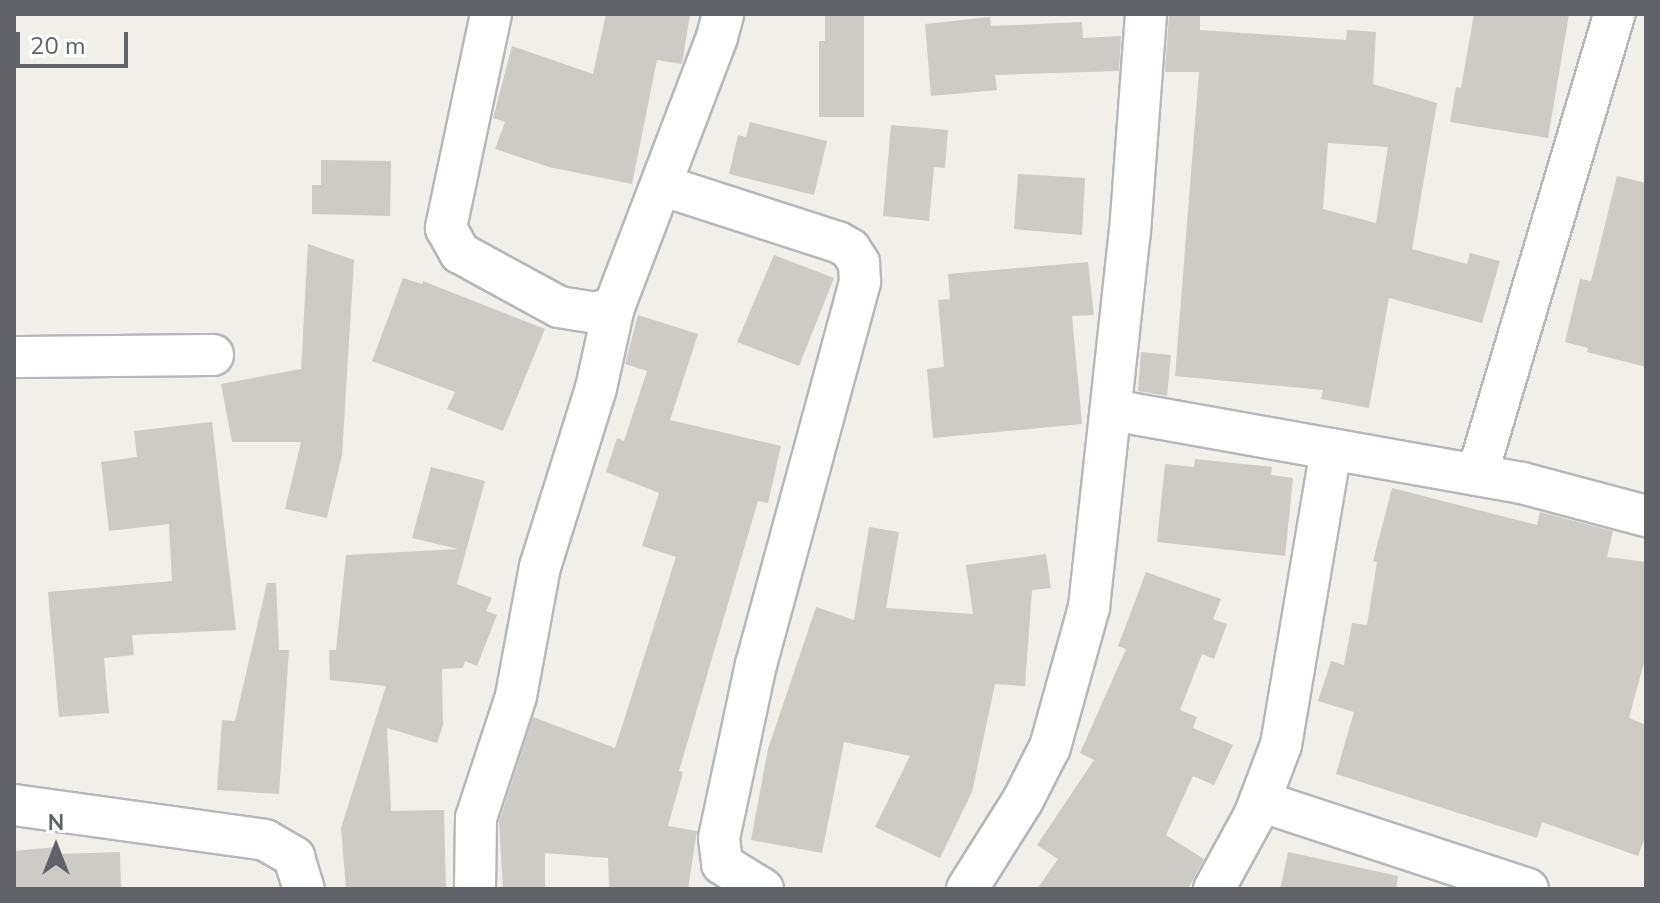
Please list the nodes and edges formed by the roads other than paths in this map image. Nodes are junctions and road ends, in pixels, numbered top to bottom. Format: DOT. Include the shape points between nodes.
graph roads {
  1 [pos="491,14"];
  2 [pos="723,14"];
  3 [pos="1146,14"];
  4 [pos="1614,14"];
  5 [pos="661,185"];
  6 [pos="614,307"];
  7 [pos="213,355"];
  8 [pos="14,357"];
  9 [pos="1112,410"];
  10 [pos="1331,449"];
  11 [pos="1477,475"];
  12 [pos="1646,516"];
  13 [pos="1260,801"];
  14 [pos="14,805"];
  15 [pos="304,889"];
  16 [pos="475,889"];
  17 [pos="763,889"];
  18 [pos="967,889"];
  19 [pos="1214,889"];
  20 [pos="1528,889"];
  1 -- 6 [label="street" via="446,228 460,253 559,307 595,313"];
  2 -- 5 [label="street"];
  3 -- 9 [label="street"];
  4 -- 11 [label="street"];
  5 -- 6 [label="street"];
  5 -- 17 [label="street" via="838,242 859,263 860,282 756,664 719,838 722,864"];
  6 -- 16 [label="street" via="592,403 540,567 516,696 476,818"];
  7 -- 8 [label="street"];
  9 -- 10 [label="street"];
  9 -- 18 [label="street" via="1089,607 1050,747"];
  10 -- 11 [label="street"];
  10 -- 13 [label="street" via="1281,745"];
  11 -- 12 [label="street"];
  13 -- 19 [label="street"];
  13 -- 20 [label="street"];
  14 -- 15 [label="street" via="265,840 294,857"];
}
